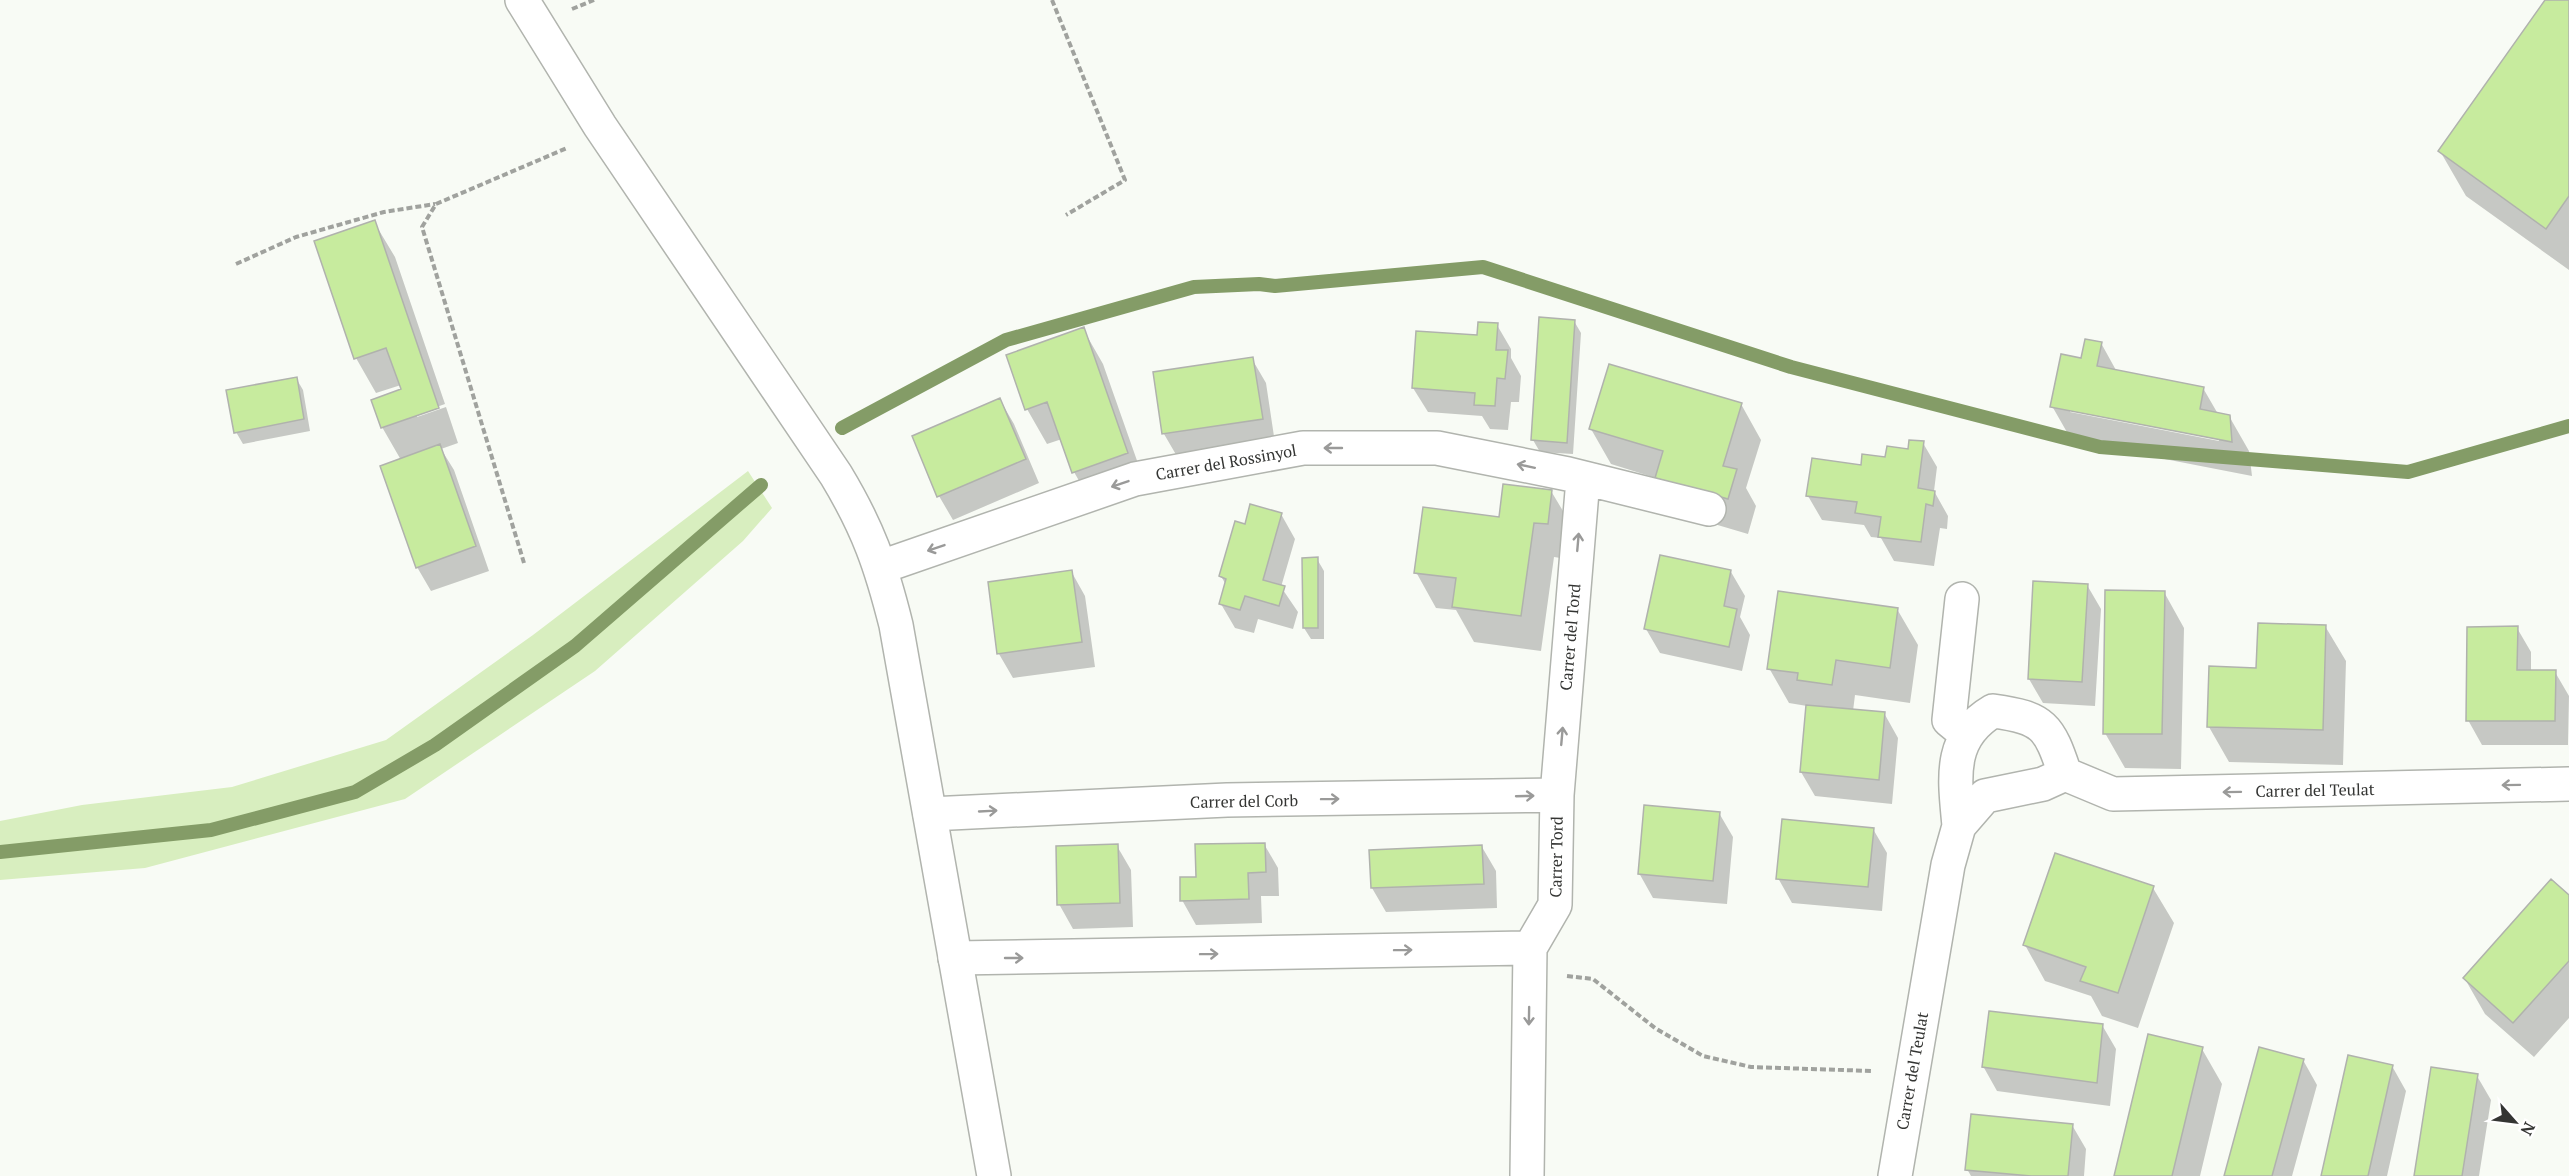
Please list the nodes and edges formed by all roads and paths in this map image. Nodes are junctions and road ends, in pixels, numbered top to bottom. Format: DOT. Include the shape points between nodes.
graph roads {
  1 [pos="522,0"];
  2 [pos="1052,0"];
  3 [pos="600,126"];
  4 [pos="436,204"];
  5 [pos="1066,216"];
  6 [pos="236,264"];
  7 [pos="1583,478"];
  8 [pos="1708,509"];
  9 [pos="524,563"];
  10 [pos="881,567"];
  11 [pos="1962,600"];
  12 [pos="1966,735"];
  13 [pos="2065,774"];
  14 [pos="2569,784"];
  15 [pos="1557,795"];
  16 [pos="930,814"];
  17 [pos="1959,826"];
  18 [pos="955,958"];
  19 [pos="1530,961"];
  20 [pos="1912,1072"];
  21 [pos="994,1176"];
  22 [pos="1527,1176"];
  23 [pos="1895,1176"];
  1 -- 3 [label="street"];
  2 -- 5 [label="path" via="1125,180"];
  3 -- 4 [label="path" via="566,149"];
  3 -- 10 [label="street" via="836,475 862,518"];
  4 -- 6 [label="path" via="384,212 296,237"];
  4 -- 9 [label="path" via="422,227"];
  7 -- 8 [label="street, Carrer del Rossinyol"];
  7 -- 10 [label="street, Carrer del Rossinyol, one-way" via="1437,448 1303,448 1136,478"];
  15 -- 7 [label="street, Carrer del Tord, one-way"];
  10 -- 16 [label="street" via="896,625"];
  11 -- 12 [label="street" via="1949,720"];
  12 -- 13 [label="street" via="1976,721 1993,711 2036,721 2051,734"];
  12 -- 17 [label="street" via="1955,777"];
  14 -- 13 [label="street, Carrer del Teulat, one-way" via="2113,795"];
  13 -- 17 [label="street" via="2043,784 1985,796"];
  16 -- 15 [label="street, Carrer del Corb, one-way" via="1227,800"];
  15 -- 19 [label="street, Carrer Tord" via="1555,904"];
  16 -- 18 [label="street"];
  17 -- 20 [label="street, Carrer del Teulat" via="1948,866"];
  18 -- 19 [label="street, one-way"];
  18 -- 21 [label="street"];
  19 -- 20 [label="path" via="1593,979 1655,1028 1703,1056 1751,1067"];
  19 -- 22 [label="street, one-way"];
  20 -- 23 [label="street, Carrer del Teulat"];
}
